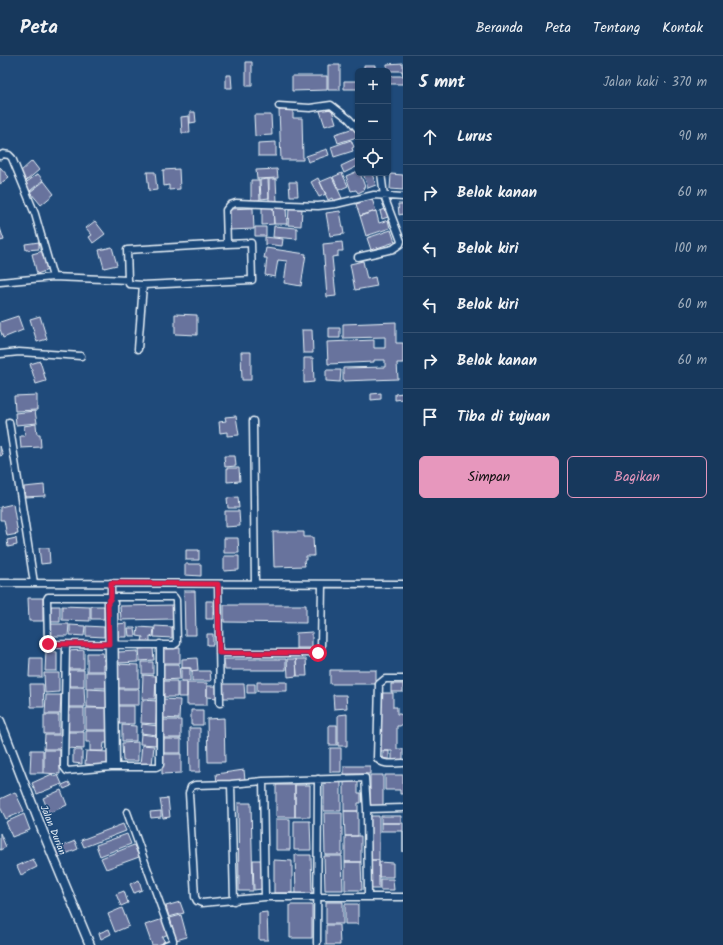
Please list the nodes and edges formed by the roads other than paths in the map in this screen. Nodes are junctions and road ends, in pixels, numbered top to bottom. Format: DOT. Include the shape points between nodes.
graph roads {
  1 [pos="279,106"];
  2 [pos="355,125"];
  3 [pos="0,156"];
  4 [pos="381,176"];
  5 [pos="384,196"];
  6 [pos="403,197"];
  7 [pos="227,244"];
  8 [pos="358,257"];
  9 [pos="53,277"];
  10 [pos="128,280"];
  11 [pos="0,282"];
  12 [pos="143,285"];
  13 [pos="138,349"];
  14 [pos="0,354"];
  15 [pos="81,356"];
  16 [pos="253,421"];
  17 [pos="9,422"];
  18 [pos="0,583"];
  19 [pos="34,583"];
  20 [pos="111,583"];
  21 [pos="218,584"];
  22 [pos="255,584"];
  23 [pos="322,584"];
  24 [pos="403,584"];
  25 [pos="111,598"];
  26 [pos="66,644"];
  27 [pos="112,644"];
  28 [pos="160,644"];
  29 [pos="219,653"];
  30 [pos="403,679"];
  31 [pos="220,703"];
  32 [pos="0,721"];
  33 [pos="403,763"];
  34 [pos="113,767"];
  35 [pos="318,779"];
  36 [pos="263,781"];
  37 [pos="231,784"];
  38 [pos="403,808"];
  39 [pos="367,809"];
  40 [pos="127,812"];
  41 [pos="265,897"];
  42 [pos="318,897"];
  43 [pos="368,897"];
  44 [pos="403,897"];
  45 [pos="234,900"];
  46 [pos="318,943"];
  47 [pos="90,945"];
  48 [pos="166,945"];
  1 -- 2 [label="street" via="310,108 331,105"];
  3 -- 9 [label="street" via="9,154 12,158 35,214"];
  4 -- 5 [label="street"];
  5 -- 6 [label="street"];
  5 -- 7 [label="street" via="374,195 318,206 236,203 226,210"];
  5 -- 8 [label="street" via="400,244 393,249"];
  7 -- 10 [label="street" via="127,250"];
  7 -- 12 [label="street" via="250,243 252,280"];
  9 -- 10 [label="street"];
  9 -- 11 [label="street"];
  10 -- 12 [label="street" via="128,284"];
  12 -- 13 [label="street"];
  14 -- 15 [label="street" via="19,352"];
  16 -- 22 [label="street"];
  17 -- 19 [label="street"];
  18 -- 19 [label="street"];
  19 -- 20 [label="street"];
  20 -- 21 [label="street"];
  20 -- 25 [label="street"];
  21 -- 22 [label="street"];
  21 -- 29 [label="street"];
  22 -- 23 [label="street"];
  23 -- 24 [label="street"];
  23 -- 29 [label="street" via="321,647 318,653"];
  25 -- 26 [label="street" via="47,598 47,644"];
  25 -- 27 [label="street" via="114,603"];
  25 -- 28 [label="street" via="175,598 177,643"];
  26 -- 27 [label="street"];
  26 -- 34 [label="street" via="65,769 68,771"];
  27 -- 28 [label="street"];
  27 -- 34 [label="street"];
  28 -- 34 [label="street" via="161,764 156,767"];
  29 -- 31 [label="street"];
  30 -- 33 [label="street" via="386,679 379,684 377,758 383,763"];
  32 -- 47 [label="street, Jalan Durian"];
  35 -- 36 [label="street"];
  35 -- 39 [label="street" via="365,778"];
  35 -- 42 [label="street"];
  36 -- 37 [label="street"];
  36 -- 41 [label="street"];
  37 -- 45 [label="street"];
  37 -- 45 [label="street" via="195,784 189,793 195,897 202,903"];
  38 -- 39 [label="street"];
  39 -- 43 [label="street"];
  40 -- 48 [label="street" via="174,940"];
  41 -- 42 [label="street"];
  41 -- 45 [label="street"];
  42 -- 43 [label="street"];
  42 -- 46 [label="street"];
  43 -- 44 [label="street"];
}
